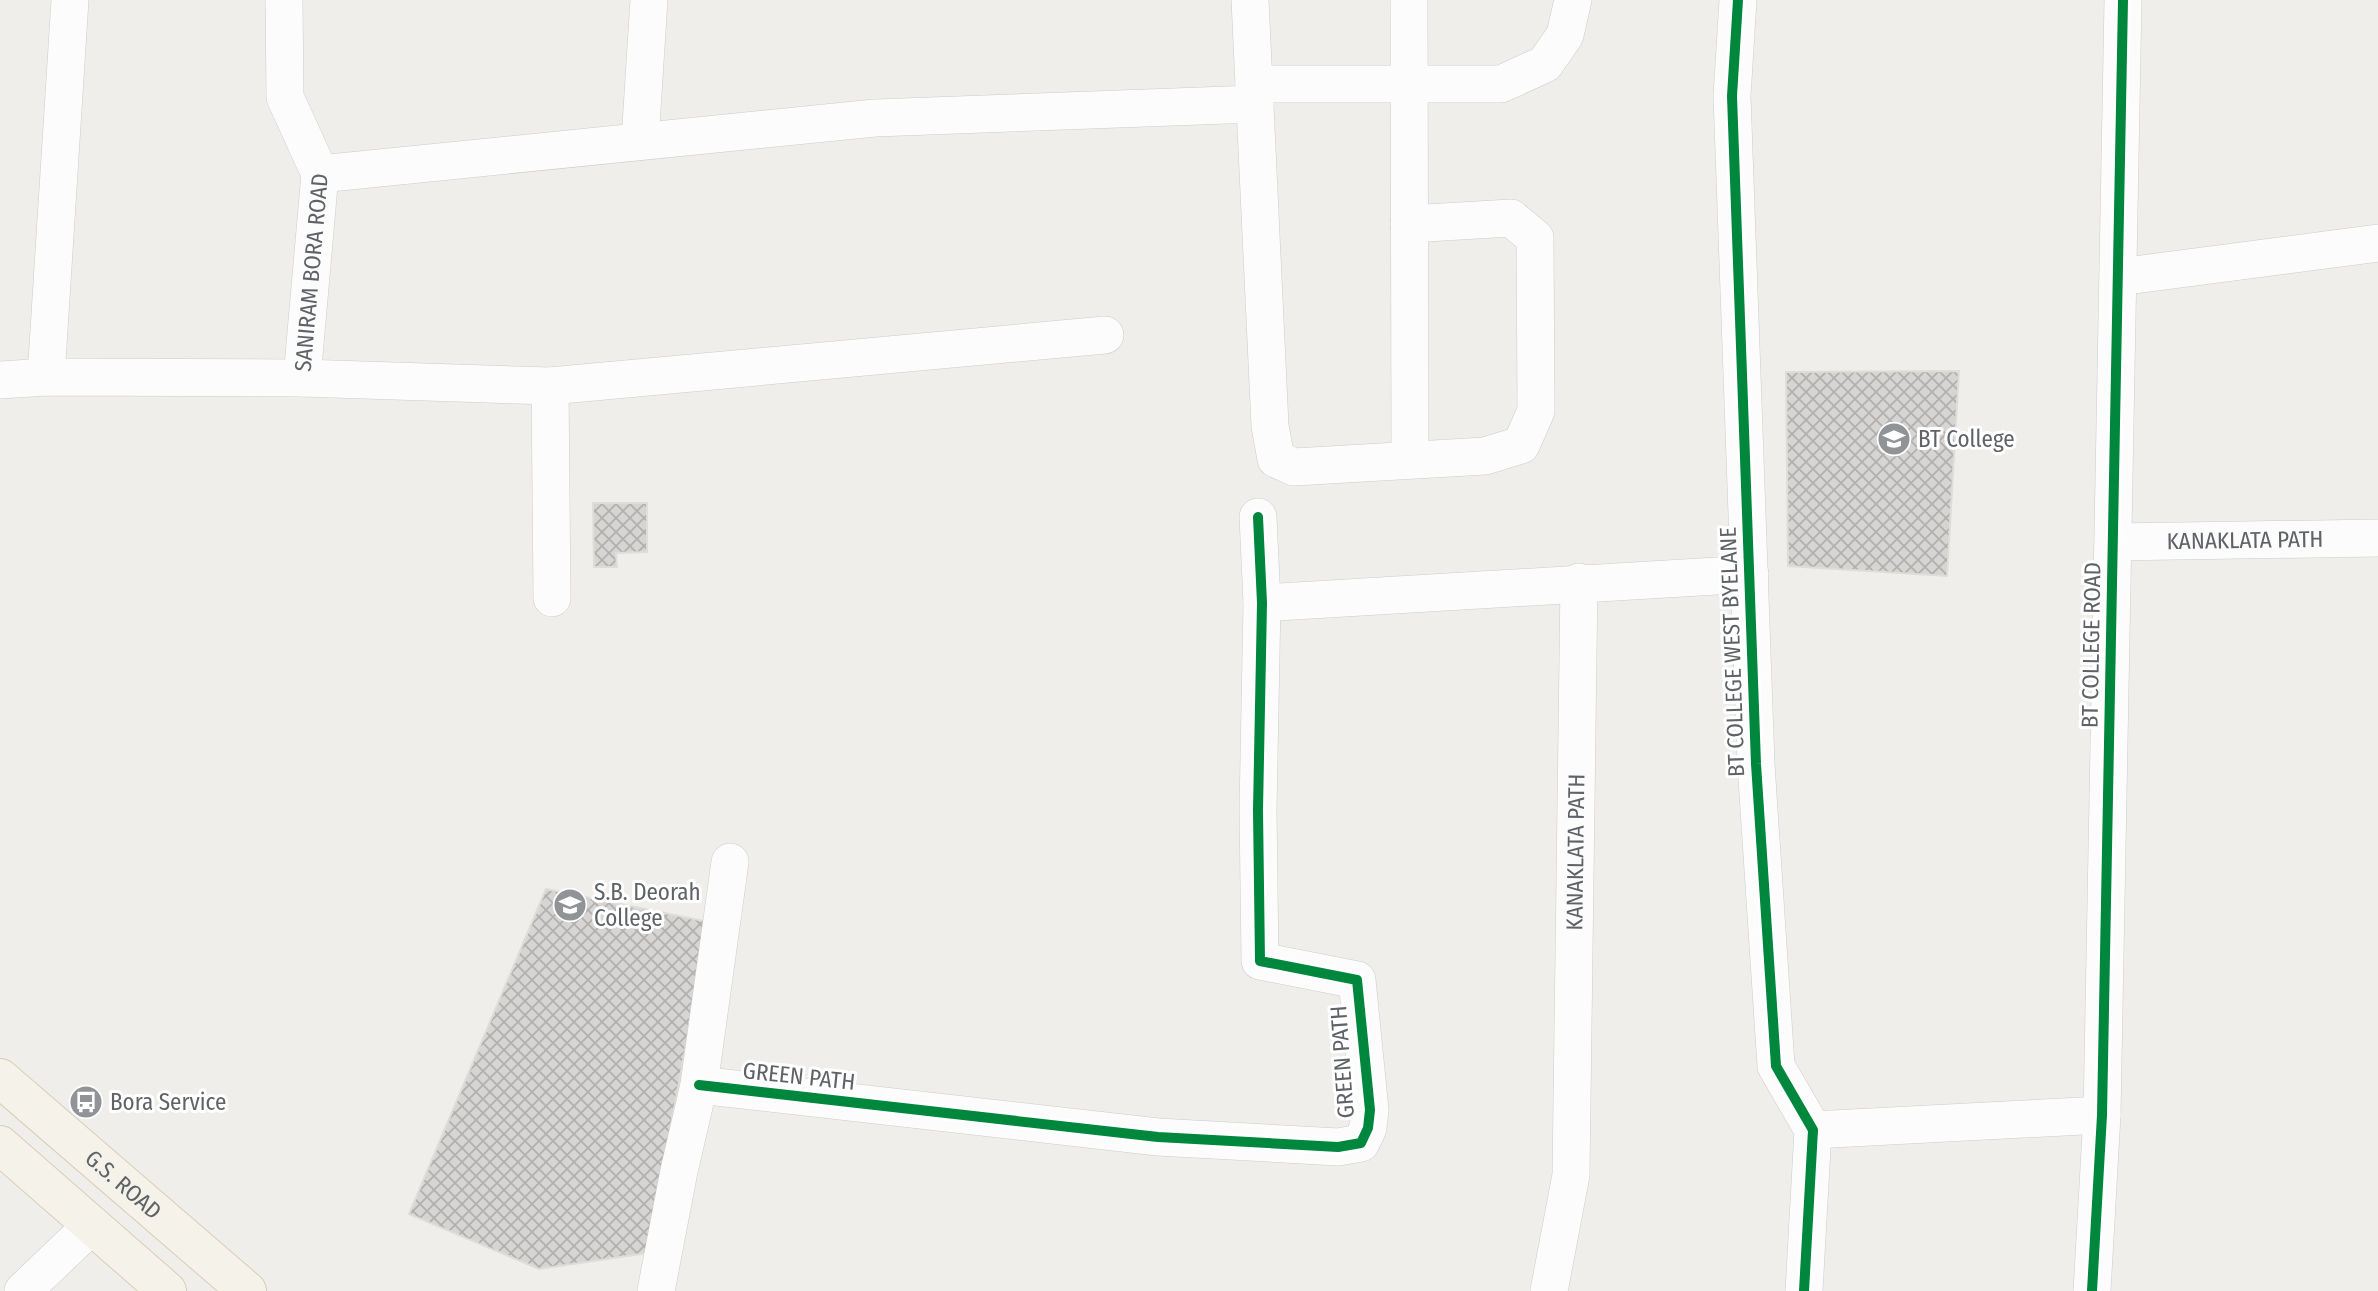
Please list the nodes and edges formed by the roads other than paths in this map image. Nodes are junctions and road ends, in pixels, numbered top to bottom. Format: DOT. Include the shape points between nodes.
graph roads {
  1 [pos="70,0"];
  2 [pos="285,0"];
  3 [pos="649,0"];
  4 [pos="1250,0"];
  5 [pos="1409,0"];
  6 [pos="1573,0"];
  7 [pos="1738,0"];
  8 [pos="2123,0"];
  9 [pos="1410,84"];
  10 [pos="1254,94"];
  11 [pos="640,141"];
  12 [pos="320,173"];
  13 [pos="1409,224"];
  14 [pos="2378,243"];
  15 [pos="2119,277"];
  16 [pos="1105,335"];
  17 [pos="46,377"];
  18 [pos="302,378"];
  19 [pos="0,380"];
  20 [pos="550,386"];
  21 [pos="1410,460"];
  22 [pos="1258,517"];
  23 [pos="2378,538"];
  24 [pos="2114,542"];
  25 [pos="1750,574"];
  26 [pos="1579,582"];
  27 [pos="552,598"];
  28 [pos="1262,603"];
  29 [pos="730,862"];
  30 [pos="0,1078"];
  31 [pos="699,1085"];
  32 [pos="2102,1115"];
  33 [pos="1814,1130"];
  34 [pos="0,1145"];
  35 [pos="92,1225"];
  36 [pos="23,1291"];
  37 [pos="167,1291"];
  38 [pos="247,1291"];
  39 [pos="656,1291"];
  40 [pos="1549,1291"];
  41 [pos="1804,1291"];
  42 [pos="2092,1291"];
  1 -- 17 [label="street"];
  2 -- 12 [label="street, SANIRAM BORA ROAD" via="285,97"];
  3 -- 11 [label="street"];
  4 -- 10 [label="street"];
  5 -- 9 [label="street"];
  6 -- 9 [label="street" via="1565,35 1545,64 1501,84"];
  7 -- 25 [label="street, BT COLLEGE WEST BYELANE" via="1732,96"];
  8 -- 15 [label="street, BT COLLEGE ROAD"];
  9 -- 10 [label="street"];
  9 -- 13 [label="street"];
  10 -- 11 [label="street" via="876,118"];
  10 -- 21 [label="street" via="1270,426 1276,459 1294,467"];
  11 -- 12 [label="street"];
  12 -- 18 [label="street, SANIRAM BORA ROAD"];
  13 -- 21 [label="street"];
  13 -- 21 [label="street" via="1511,218 1535,238 1536,411 1521,445 1485,456"];
  14 -- 15 [label="street"];
  15 -- 24 [label="street, BT COLLEGE ROAD"];
  16 -- 20 [label="street"];
  17 -- 18 [label="street, SANIRAM BORA ROAD"];
  17 -- 19 [label="street, SANIRAM BORA ROAD"];
  18 -- 20 [label="street"];
  20 -- 27 [label="street"];
  22 -- 28 [label="street, GREEN PATH"];
  23 -- 24 [label="street, KANAKLATA PATH"];
  24 -- 32 [label="street, BT COLLEGE ROAD"];
  25 -- 26 [label="street"];
  25 -- 33 [label="street, BT COLLEGE WEST BYELANE" via="1756,764 1776,1066"];
  26 -- 28 [label="street"];
  26 -- 40 [label="street, KANAKLATA PATH" via="1572,1175"];
  28 -- 31 [label="street, GREEN PATH" via="1260,961 1357,980 1370,1110 1360,1143 1338,1147 1158,1137"];
  29 -- 31 [label="street"];
  30 -- 38 [label="main road, G.S. ROAD"];
  31 -- 39 [label="street"];
  32 -- 33 [label="street"];
  32 -- 42 [label="street, BT COLLEGE ROAD"];
  33 -- 41 [label="street"];
  34 -- 35 [label="main road"];
  35 -- 36 [label="street"];
  35 -- 37 [label="main road"];
}
